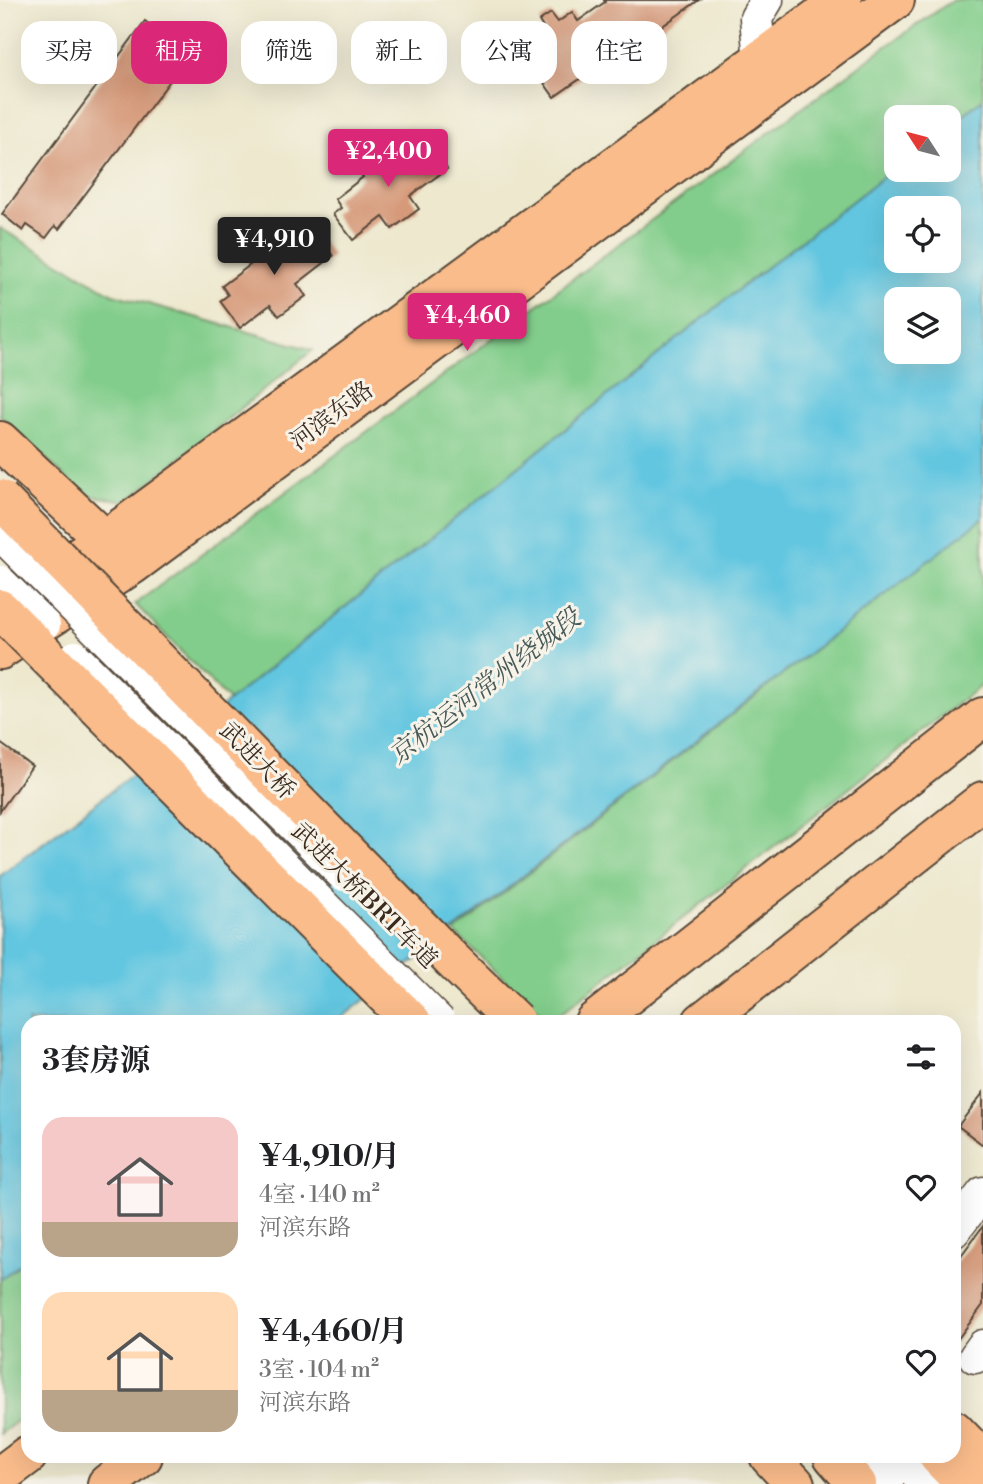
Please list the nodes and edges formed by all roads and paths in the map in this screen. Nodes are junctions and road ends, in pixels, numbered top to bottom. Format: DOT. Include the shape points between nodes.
graph roads {
  1 [pos="767,0"];
  2 [pos="842,0"];
  3 [pos="895,0"];
  4 [pos="760,60"];
  5 [pos="0,441"];
  6 [pos="0,499"];
  7 [pos="0,534"];
  8 [pos="105,540"];
  9 [pos="132,565"];
  10 [pos="0,582"];
  11 [pos="0,607"];
  12 [pos="0,650"];
  13 [pos="983,717"];
  14 [pos="983,801"];
  15 [pos="405,1015"];
  16 [pos="433,1015"];
  17 [pos="483,1015"];
  18 [pos="509,1015"];
  19 [pos="603,1015"];
  20 [pos="711,1015"];
  21 [pos="983,1193"];
  22 [pos="961,1222"];
  23 [pos="961,1437"];
  24 [pos="21,1460"];
  25 [pos="983,1460"];
  26 [pos="134,1463"];
  27 [pos="776,1463"];
  28 [pos="839,1463"];
  29 [pos="869,1463"];
  30 [pos="907,1463"];
  31 [pos="945,1463"];
  32 [pos="0,1476"];
  33 [pos="107,1484"];
  34 [pos="795,1484"];
  35 [pos="857,1484"];
  36 [pos="887,1484"];
  37 [pos="925,1484"];
  38 [pos="965,1484"];
  1 -- 4 [label="lane" via="756,18"];
  2 -- 4 [label="main road, 河滨东路"];
  3 -- 9 [label="main road, 河滨东路"];
  4 -- 8 [label="main road, 河滨东路"];
  5 -- 8 [label="main road"];
  6 -- 18 [label="main road, 武进大桥, bridge"];
  7 -- 17 [label="lane, 武进大桥BRT车道, bridge"];
  8 -- 9 [label="main road"];
  8 -- 11 [label="main road, 河滨东路"];
  9 -- 12 [label="main road, 河滨东路"];
  10 -- 16 [label="lane, 武进大桥BRT车道, bridge"];
  11 -- 15 [label="main road, bridge"];
  13 -- 19 [label="main road"];
  14 -- 20 [label="main road"];
  21 -- 22 [label="lane"];
  23 -- 25 [label="main road"];
  24 -- 32 [label="main road"];
  26 -- 33 [label="main road"];
  27 -- 34 [label="main road"];
  28 -- 35 [label="main road"];
  29 -- 36 [label="lane"];
  30 -- 37 [label="lane"];
  31 -- 38 [label="main road"];
}
